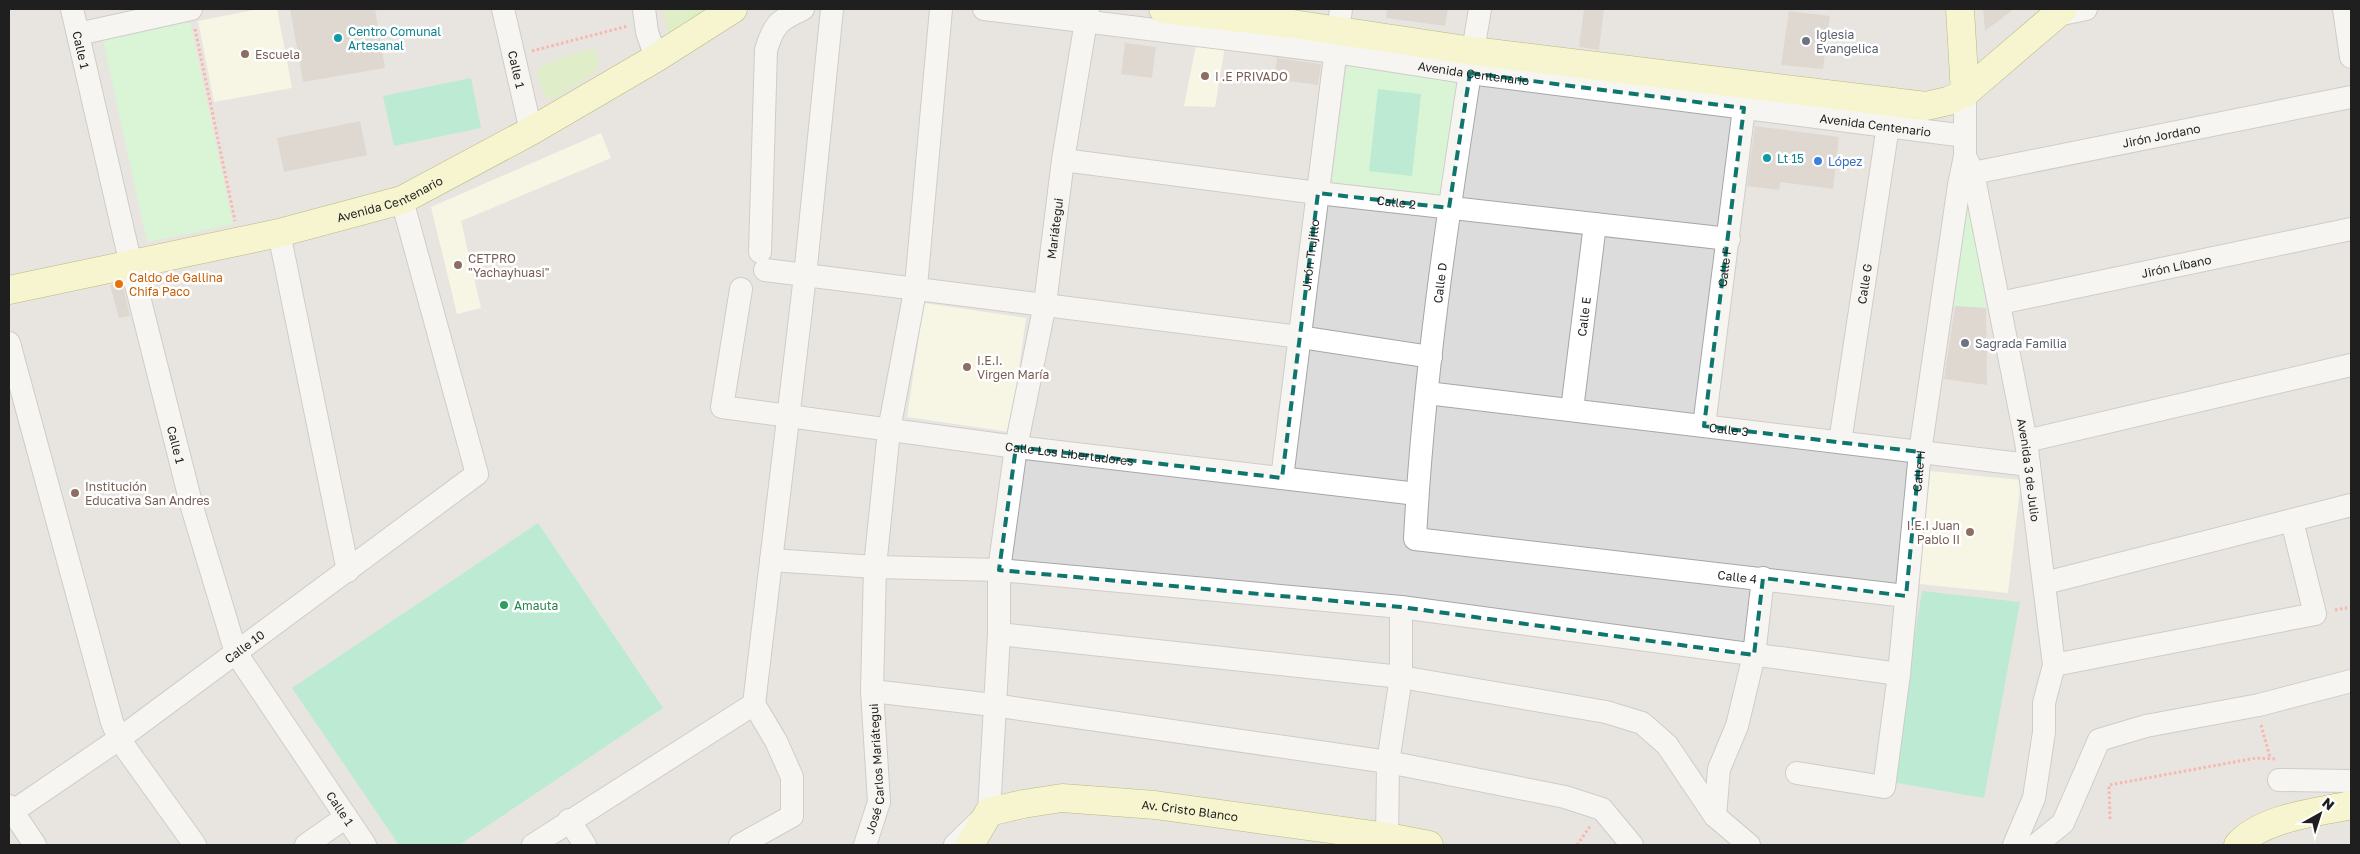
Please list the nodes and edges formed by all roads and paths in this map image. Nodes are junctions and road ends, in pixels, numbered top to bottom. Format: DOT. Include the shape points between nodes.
graph roads {
  1 [pos="72,9"];
  2 [pos="503,9"];
  3 [pos="732,9"];
  4 [pos="802,9"];
  5 [pos="832,9"];
  6 [pos="941,9"];
  7 [pos="984,9"];
  8 [pos="1163,9"];
  9 [pos="1480,9"];
  10 [pos="1960,9"];
  11 [pos="2086,9"];
  12 [pos="2344,9"];
  13 [pos="2060,12"];
  14 [pos="644,15"];
  15 [pos="1086,15"];
  16 [pos="193,18"];
  17 [pos="1338,31"];
  18 [pos="78,34"];
  19 [pos="514,56"];
  20 [pos="2351,57"];
  21 [pos="656,58"];
  22 [pos="1471,62"];
  23 [pos="1965,92"];
  24 [pos="2351,97"];
  25 [pos="1744,108"];
  26 [pos="1888,126"];
  27 [pos="531,131"];
  28 [pos="1968,155"];
  29 [pos="1064,160"];
  30 [pos="1318,193"];
  31 [pos="402,200"];
  32 [pos="1449,208"];
  33 [pos="1595,224"];
  34 [pos="2351,229"];
  35 [pos="279,233"];
  36 [pos="1729,240"];
  37 [pos="239,241"];
  38 [pos="131,265"];
  39 [pos="805,276"];
  40 [pos="741,289"];
  41 [pos="9,290"];
  42 [pos="916,290"];
  43 [pos="2000,304"];
  44 [pos="1045,306"];
  45 [pos="1300,338"];
  46 [pos="9,343"];
  47 [pos="1431,357"];
  48 [pos="2351,365"];
  49 [pos="1427,393"];
  50 [pos="1572,410"];
  51 [pos="788,416"];
  52 [pos="1704,426"];
  53 [pos="889,430"];
  54 [pos="2026,441"];
  55 [pos="1840,442"];
  56 [pos="1016,448"];
  57 [pos="1920,452"];
  58 [pos="2029,465"];
  59 [pos="1282,478"];
  60 [pos="1417,494"];
  61 [pos="2351,505"];
  62 [pos="2292,521"];
  63 [pos="771,560"];
  64 [pos="875,567"];
  65 [pos="348,570"];
  66 [pos="999,570"];
  67 [pos="1763,578"];
  68 [pos="2045,583"];
  69 [pos="1906,596"];
  70 [pos="1401,607"];
  71 [pos="999,634"];
  72 [pos="236,653"];
  73 [pos="1754,655"];
  74 [pos="2054,665"];
  75 [pos="1899,674"];
  76 [pos="1401,677"];
  77 [pos="2351,681"];
  78 [pos="872,692"];
  79 [pos="754,704"];
  80 [pos="993,704"];
  81 [pos="2256,705"];
  82 [pos="119,739"];
  83 [pos="2270,757"];
  84 [pos="1388,762"];
  85 [pos="2282,770"];
  86 [pos="1797,773"];
  87 [pos="2351,781"];
  88 [pos="2351,805"];
  89 [pos="10,811"];
  90 [pos="988,812"];
  91 [pos="1715,816"];
  92 [pos="346,817"];
  93 [pos="2110,819"];
  94 [pos="569,820"];
  95 [pos="1388,841"];
  96 [pos="35,845"];
  97 [pos="195,845"];
  98 [pos="306,845"];
  99 [pos="365,845"];
  100 [pos="533,845"];
  101 [pos="586,845"];
  102 [pos="740,845"];
  103 [pos="865,845"];
  104 [pos="955,845"];
  105 [pos="970,845"];
  106 [pos="1429,845"];
  107 [pos="1632,845"];
  108 [pos="1749,845"];
  109 [pos="2014,845"];
  110 [pos="2036,845"];
  111 [pos="2238,845"];
  1 -- 18 [label="street, Calle 1"];
  2 -- 19 [label="street, Calle 1"];
  3 -- 21 [label="street, Avenida Centenario"];
  4 -- 39 [label="street" via="784,17 774,26 766,50 762,261"];
  5 -- 39 [label="street"];
  6 -- 42 [label="street, José Carlos Mariátegui"];
  7 -- 15 [label="street, Avenida Centenario"];
  8 -- 17 [label="street, Avenida Centenario"];
  9 -- 22 [label="street, Calle D"];
  10 -- 23 [label="street"];
  11 -- 13 [label="street"];
  12 -- 20 [label="street"];
  13 -- 23 [label="street, Avenida Centenario"];
  14 -- 19 [label="path"];
  14 -- 21 [label="street"];
  15 -- 17 [label="street, Avenida Centenario"];
  15 -- 29 [label="street, Mariátegui"];
  16 -- 18 [label="street"];
  16 -- 37 [label="path"];
  17 -- 22 [label="street, Avenida Centenario"];
  17 -- 30 [label="street, Jirón Trujillo"];
  18 -- 38 [label="street, Calle 1"];
  19 -- 27 [label="street, Calle 1"];
  21 -- 27 [label="street, Avenida Centenario"];
  22 -- 23 [label="street, Avenida Centenario" via="1926,106 1948,101"];
  22 -- 25 [label="street, Avenida Centenario"];
  22 -- 32 [label="street, Calle D"];
  23 -- 28 [label="street, Avenida 3 de Julio"];
  24 -- 28 [label="street, Jirón Jordano"];
  25 -- 26 [label="street, Avenida Centenario"];
  25 -- 36 [label="street, Calle F"];
  26 -- 28 [label="street, Avenida Centenario"];
  26 -- 55 [label="street, Calle G"];
  27 -- 31 [label="street, Avenida Centenario"];
  28 -- 43 [label="street, Avenida 3 de Julio"];
  28 -- 57 [label="street, Calle H" via="1959,185"];
  29 -- 30 [label="street, Calle 2"];
  29 -- 44 [label="street, Mariátegui"];
  30 -- 32 [label="street, Calle 2"];
  30 -- 45 [label="street, Jirón Trujillo"];
  31 -- 35 [label="street, Avenida Centenario"];
  31 -- 65 [label="street, Calle 10" via="477,474"];
  32 -- 33 [label="street, Calle 2"];
  32 -- 47 [label="street, Calle D"];
  33 -- 36 [label="street, Calle 2"];
  33 -- 50 [label="street, Calle E"];
  34 -- 43 [label="street, Jirón Líbano"];
  35 -- 37 [label="street, Avenida Centenario"];
  35 -- 65 [label="street"];
  36 -- 52 [label="street, Calle F"];
  37 -- 38 [label="street, Avenida Centenario"];
  38 -- 41 [label="street, Avenida Centenario"];
  38 -- 72 [label="street, Calle 1" via="192,507"];
  39 -- 42 [label="street"];
  39 -- 51 [label="street"];
  40 -- 51 [label="street, Calle Los Libertadores" via="722,407"];
  42 -- 44 [label="street"];
  42 -- 53 [label="street, José Carlos Mariátegui"];
  43 -- 54 [label="street, Avenida 3 de Julio"];
  44 -- 45 [label="street"];
  44 -- 56 [label="street, Mariátegui"];
  45 -- 47 [label="street"];
  45 -- 59 [label="street, Jirón Trujillo"];
  46 -- 82 [label="street"];
  47 -- 49 [label="street, Calle D"];
  48 -- 54 [label="street"];
  49 -- 50 [label="street, Calle 3"];
  49 -- 60 [label="street, Calle D"];
  50 -- 52 [label="street, Calle 3"];
  51 -- 53 [label="street, Calle Los Libertadores"];
  51 -- 63 [label="street"];
  52 -- 55 [label="street, Calle 3"];
  53 -- 56 [label="street, Calle Los Libertadores"];
  53 -- 64 [label="street, José Carlos Mariátegui"];
  54 -- 58 [label="street, Avenida 3 de Julio"];
  55 -- 57 [label="street, Calle 3"];
  56 -- 59 [label="street, Calle Los Libertadores"];
  56 -- 66 [label="street, Mariátegui"];
  57 -- 58 [label="street, Calle 3"];
  57 -- 69 [label="street, Calle H"];
  58 -- 68 [label="street, Avenida 3 de Julio"];
  59 -- 60 [label="street, Calle Los Libertadores"];
  60 -- 67 [label="street, Calle 4" via="1415,539"];
  61 -- 62 [label="street"];
  62 -- 68 [label="street"];
  62 -- 74 [label="street" via="2315,614"];
  63 -- 64 [label="street"];
  63 -- 79 [label="street"];
  64 -- 66 [label="street"];
  64 -- 78 [label="street, José Carlos Mariátegui"];
  65 -- 72 [label="street, Calle 10"];
  66 -- 70 [label="street"];
  66 -- 71 [label="street, Mariátegui"];
  67 -- 69 [label="street, Calle 4"];
  67 -- 73 [label="street"];
  68 -- 74 [label="street, Avenida 3 de Julio"];
  69 -- 75 [label="street, Calle H"];
  70 -- 73 [label="street"];
  70 -- 76 [label="street"];
  71 -- 76 [label="street"];
  71 -- 80 [label="street, Mariátegui"];
  72 -- 82 [label="street, Calle 10"];
  72 -- 92 [label="street, Calle 1"];
  73 -- 75 [label="street"];
  73 -- 91 [label="street" via="1737,726 1719,769"];
  74 -- 109 [label="street, Avenida 3 de Julio" via="2044,703 2044,732 2034,798"];
  75 -- 86 [label="street, Calle H" via="1884,787"];
  76 -- 84 [label="street"];
  76 -- 91 [label="street" via="1606,712 1642,723 1667,746"];
  77 -- 81 [label="street"];
  78 -- 80 [label="street"];
  78 -- 103 [label="street, José Carlos Mariátegui" via="879,802"];
  79 -- 94 [label="street"];
  79 -- 102 [label="street" via="792,776 792,816"];
  80 -- 84 [label="street"];
  80 -- 90 [label="street, Mariátegui"];
  81 -- 83 [label="path"];
  81 -- 110 [label="street" via="2146,726 2099,740 2063,822"];
  82 -- 89 [label="street, Calle 10"];
  82 -- 97 [label="street"];
  83 -- 85 [label="path"];
  83 -- 93 [label="path" via="2109,785"];
  84 -- 95 [label="street"];
  84 -- 107 [label="street" via="1574,800 1602,810"];
  85 -- 87 [label="street"];
  88 -- 111 [label="street" via="2271,824 2255,831"];
  89 -- 96 [label="street"];
  90 -- 95 [label="street, Av. Cristo Blanco" via="1062,798 1155,805"];
  90 -- 104 [label="street"];
  90 -- 105 [label="street"];
  91 -- 108 [label="street"];
  92 -- 98 [label="street"];
  92 -- 99 [label="street, Calle 1"];
  94 -- 100 [label="street"];
  94 -- 101 [label="street"];
  95 -- 106 [label="street, Av. Cristo Blanco"];
}
